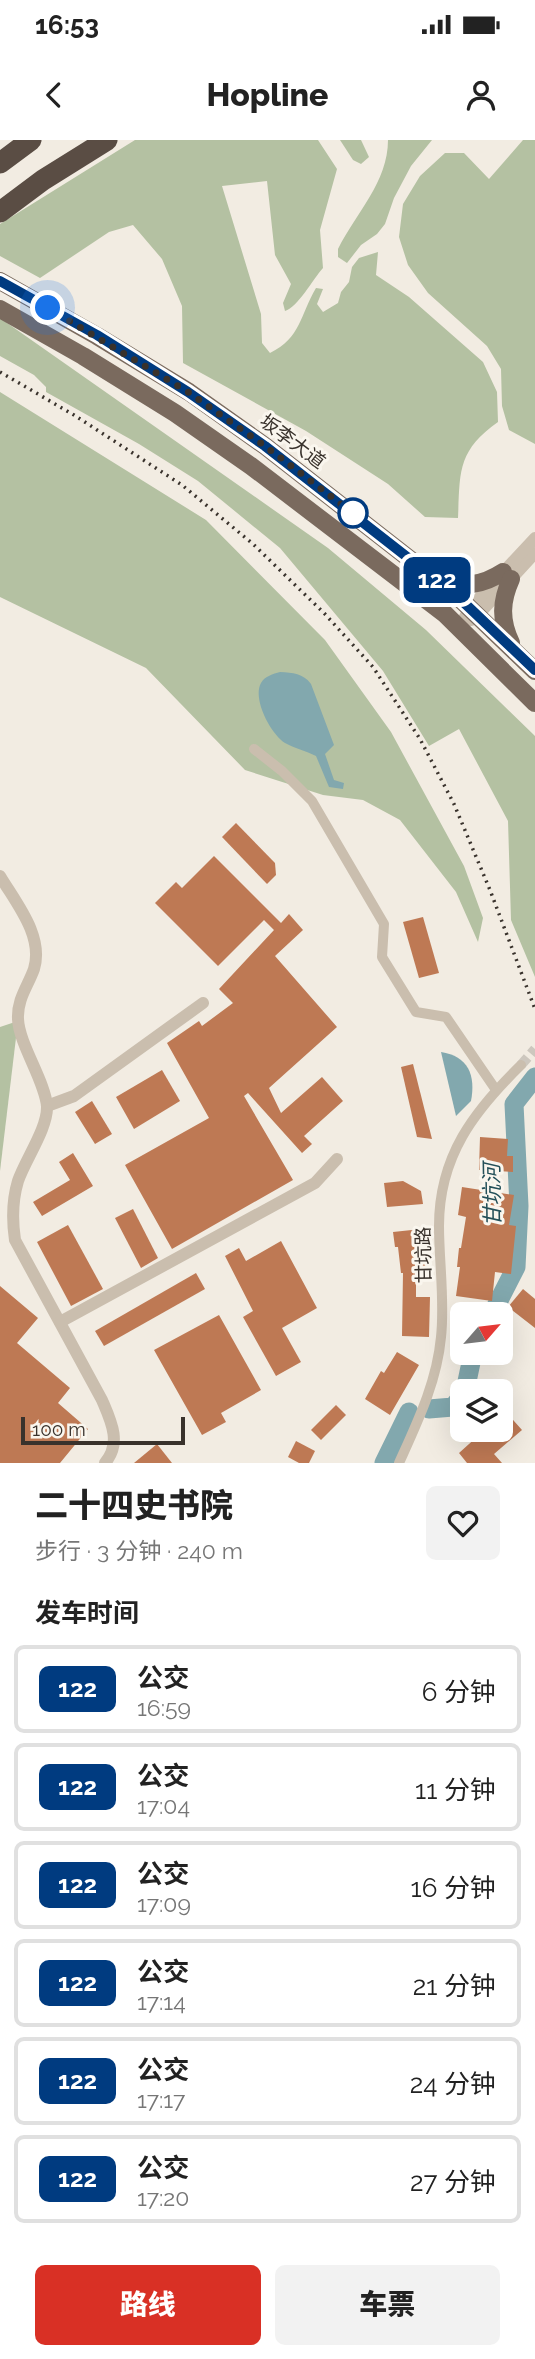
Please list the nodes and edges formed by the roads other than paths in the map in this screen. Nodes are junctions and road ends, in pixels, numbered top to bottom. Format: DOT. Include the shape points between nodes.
graph roads {
  1 [pos="31,140"];
  2 [pos="107,140"];
  3 [pos="0,163"];
  4 [pos="0,212"];
  5 [pos="0,281"];
  6 [pos="0,309"];
  7 [pos="535,538"];
  8 [pos="535,553"];
  9 [pos="507,575"];
  10 [pos="435,578"];
  11 [pos="474,612"];
  12 [pos="459,628"];
  13 [pos="516,652"];
  14 [pos="535,670"];
  15 [pos="535,704"];
  16 [pos="254,749"];
  17 [pos="0,876"];
  18 [pos="203,1003"];
  19 [pos="521,1065"];
  20 [pos="496,1090"];
  21 [pos="47,1106"];
  22 [pos="338,1159"];
  23 [pos="60,1322"];
  24 [pos="105,1463"];
  25 [pos="399,1463"];
  1 -- 3 [label="highway"];
  2 -- 4 [label="highway"];
  5 -- 10 [label="main road, 坂李大道" via="188,392"];
  6 -- 12 [label="main road" via="176,413 340,532"];
  7 -- 9 [label="street"];
  8 -- 9 [label="street"];
  9 -- 10 [label="main road" via="475,585"];
  9 -- 11 [label="street"];
  9 -- 13 [label="main road" via="502,613"];
  10 -- 11 [label="main road, 坂李大道"];
  11 -- 12 [label="street"];
  11 -- 13 [label="main road, 坂李大道"];
  12 -- 15 [label="main road"];
  13 -- 14 [label="main road, 坂李大道"];
  16 -- 20 [label="street" via="312,801 384,924 382,957 416,1012 446,1017"];
  17 -- 21 [label="street" via="37,949 34,969 20,996 18,1021"];
  18 -- 21 [label="street" via="74,1096"];
  19 -- 20 [label="street, 甘坑路"];
  20 -- 25 [label="street, 甘坑路" via="457,1143 444,1178 438,1361"];
  21 -- 23 [label="street" via="18,1182 12,1217 15,1240"];
  22 -- 23 [label="street" via="314,1183"];
  23 -- 24 [label="street" via="112,1423 115,1440"];
}
